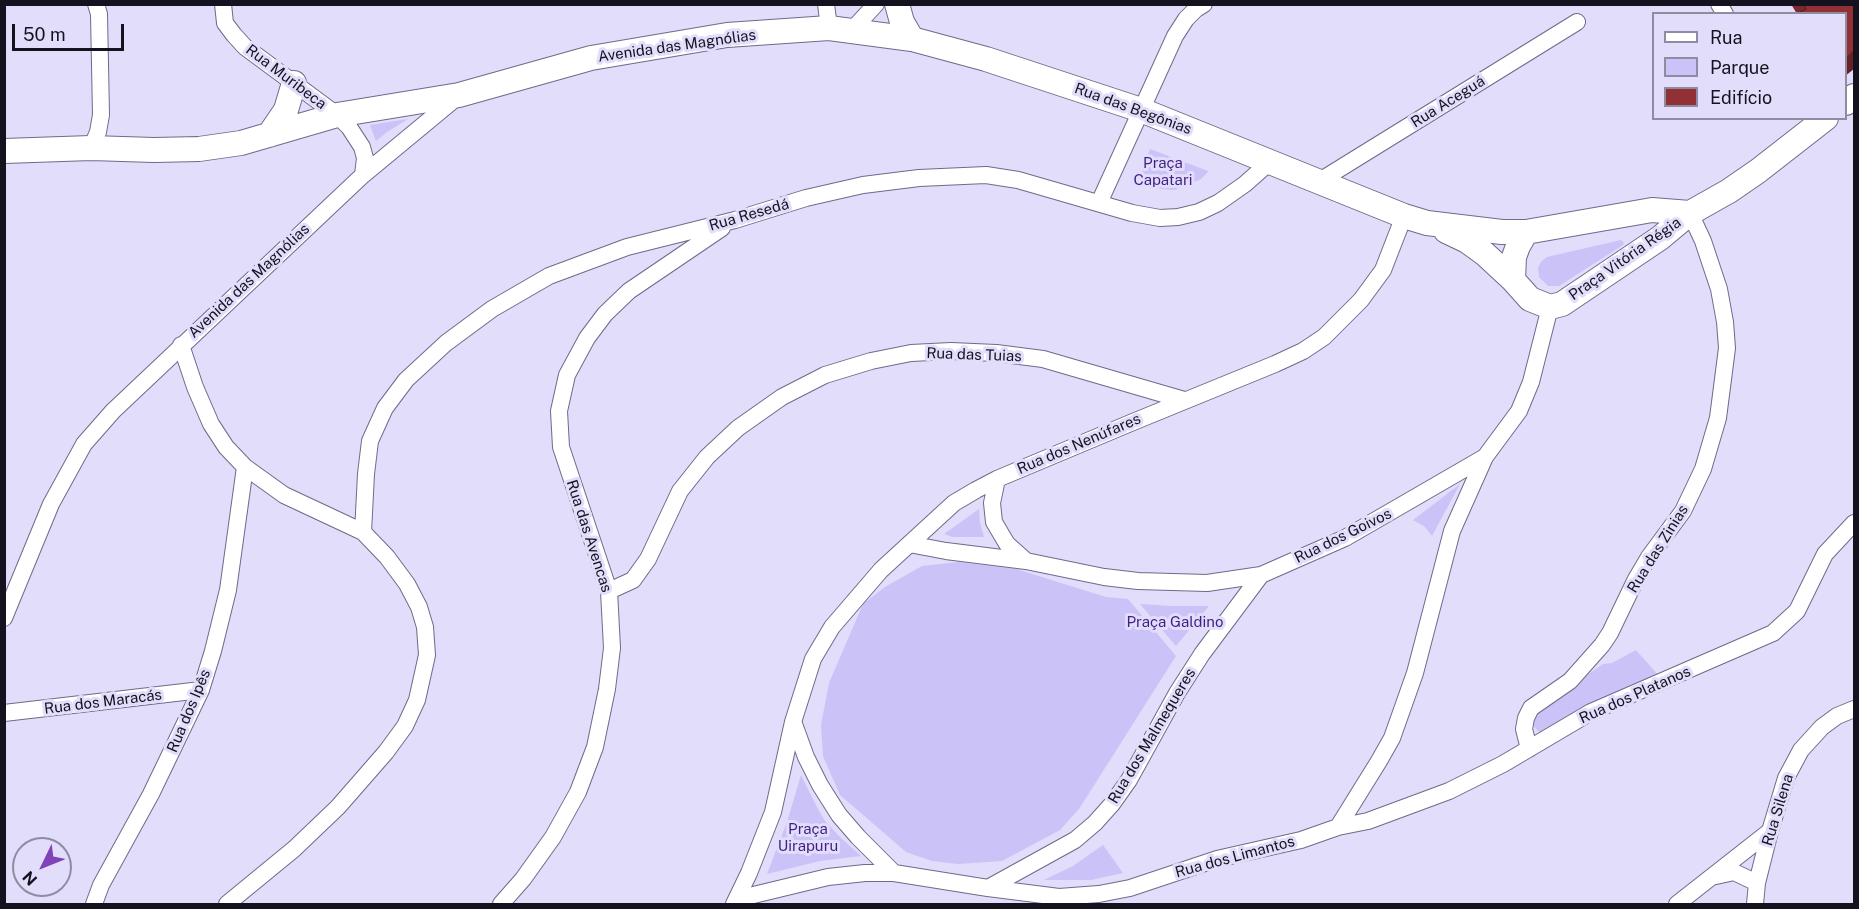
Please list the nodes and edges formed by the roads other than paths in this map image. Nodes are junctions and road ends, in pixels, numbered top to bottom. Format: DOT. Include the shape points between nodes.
graph roads {
  1 [pos="96,4"];
  2 [pos="223,4"];
  3 [pos="876,4"];
  4 [pos="897,4"];
  5 [pos="1204,4"];
  6 [pos="836,21"];
  7 [pos="1577,22"];
  8 [pos="912,39"];
  9 [pos="294,83"];
  10 [pos="459,95"];
  11 [pos="1141,110"];
  12 [pos="338,115"];
  13 [pos="1811,123"];
  14 [pos="269,135"];
  15 [pos="92,148"];
  16 [pos="4,151"];
  17 [pos="1271,161"];
  18 [pos="363,175"];
  19 [pos="1318,182"];
  20 [pos="1100,202"];
  21 [pos="1652,210"];
  22 [pos="1690,213"];
  23 [pos="1404,216"];
  24 [pos="735,220"];
  25 [pos="1427,222"];
  26 [pos="1526,232"];
  27 [pos="1660,238"];
  28 [pos="1513,280"];
  29 [pos="1550,307"];
  30 [pos="181,345"];
  31 [pos="1184,400"];
  32 [pos="1485,457"];
  33 [pos="244,467"];
  34 [pos="997,479"];
  35 [pos="1854,523"];
  36 [pos="363,532"];
  37 [pos="909,544"];
  38 [pos="1026,561"];
  39 [pos="1261,575"];
  40 [pos="609,591"];
  41 [pos="4,618"];
  42 [pos="201,690"];
  43 [pos="1854,709"];
  44 [pos="4,713"];
  45 [pos="793,722"];
  46 [pos="1529,749"];
  47 [pos="1338,827"];
  48 [pos="1770,831"];
  49 [pos="894,873"];
  50 [pos="1714,877"];
  51 [pos="1757,884"];
  52 [pos="988,888"];
  53 [pos="735,902"];
  54 [pos="94,904"];
  55 [pos="227,904"];
  56 [pos="501,904"];
  57 [pos="1677,904"];
  58 [pos="1755,904"];
  1 -- 15 [label="street" via="101,115"];
  2 -- 9 [label="street, Rua Muribeca" via="225,23 234,35"];
  3 -- 6 [label="street"];
  4 -- 8 [label="main road"];
  5 -- 11 [label="street" via="1186,19 1175,36"];
  6 -- 8 [label="main road, Rua das Begônias"];
  6 -- 10 [label="main road, Avenida das Magnólias" via="591,58"];
  7 -- 19 [label="street, Rua Aceguá"];
  8 -- 11 [label="main road, Rua das Begônias"];
  9 -- 12 [label="street, Rua Muribeca"];
  9 -- 14 [label="main road" via="286,110"];
  10 -- 12 [label="main road, Avenida das Magnólias"];
  10 -- 18 [label="street, Avenida das Magnólias"];
  11 -- 17 [label="main road, Rua das Begônias"];
  11 -- 20 [label="street"];
  12 -- 14 [label="main road, Avenida das Magnólias"];
  12 -- 18 [label="street" via="362,147"];
  13 -- 22 [label="main road" via="1739,184"];
  14 -- 15 [label="main road, Avenida das Magnólias" via="199,148"];
  15 -- 16 [label="main road, Avenida das Magnólias"];
  17 -- 19 [label="main road, Rua das Begônias"];
  17 -- 20 [label="street, Rua Resedá" via="1218,203 1189,215 1160,219"];
  18 -- 30 [label="street, Avenida das Magnólias"];
  19 -- 23 [label="main road, Rua das Begônias"];
  20 -- 24 [label="street, Rua Resedá" via="986,175 919,178 806,198"];
  21 -- 22 [label="main road, Praça Vitória Régia"];
  21 -- 26 [label="main road, Praça Vitória Régia"];
  21 -- 27 [label="main road" via="1660,224"];
  22 -- 27 [label="main road, Praça Vitória Régia"];
  22 -- 46 [label="street, Rua das Zinias" via="1719,289 1727,348 1718,418 1706,459 1683,510 1649,557 1602,645 1570,681 1531,708 1524,729"];
  23 -- 25 [label="main road, Rua das Begônias"];
  23 -- 31 [label="street, Rua dos Nenúfares" via="1383,270 1361,300 1324,337 1275,364"];
  24 -- 36 [label="street, Rua Resedá" via="627,247 549,276 492,309 446,343 406,381 385,408 370,441"];
  24 -- 40 [label="street, Rua das Avencas" via="629,291 586,338 567,375 559,411 561,447"];
  25 -- 26 [label="main road, Rua das Begônias"];
  25 -- 28 [label="main road, Rua das Begônias" via="1467,241"];
  26 -- 28 [label="main road" via="1514,257"];
  27 -- 29 [label="main road, Praça Vitória Régia" via="1576,296"];
  28 -- 29 [label="main road" via="1530,299"];
  29 -- 32 [label="street, Rua dos Goivos" via="1531,382 1519,411"];
  30 -- 33 [label="street, Avenida das Magnólias" via="211,424"];
  30 -- 41 [label="street" via="84,444 51,504"];
  31 -- 34 [label="street, Rua dos Nenúfares"];
  31 -- 40 [label="street, Rua das Tuias" via="1043,359 996,353 911,353 825,375 782,397 738,428 707,457 680,491 648,559 633,580"];
  32 -- 39 [label="street, Rua dos Goivos" via="1345,538"];
  32 -- 47 [label="street" via="1452,531 1415,673 1392,738"];
  33 -- 36 [label="street, Avenida das Magnólias" via="284,495"];
  33 -- 42 [label="street, Rua dos Ipês" via="228,590"];
  34 -- 37 [label="street, Rua dos Nenúfares" via="954,503"];
  34 -- 38 [label="street" via="992,503 994,522 1007,543"];
  35 -- 46 [label="street, Rua dos Platanos" via="1825,554 1797,610 1773,633 1591,712"];
  36 -- 55 [label="street, Avenida das Magnólias" via="387,557 419,607 427,655 417,700 405,726 344,800 294,849"];
  37 -- 38 [label="street, Rua dos Goivos"];
  37 -- 45 [label="street, Rua dos Nenúfares" via="832,627 813,659"];
  38 -- 39 [label="street, Rua dos Goivos" via="1138,581 1207,583"];
  39 -- 52 [label="street, Rua dos Malmequeres" via="1202,654 1112,804 1075,840"];
  40 -- 56 [label="street, Rua das Avencas" via="612,648 595,747 578,792 553,837"];
  42 -- 44 [label="street, Rua dos Maracás"];
  42 -- 54 [label="street, Rua dos Ipês"];
  43 -- 48 [label="street, Rua Silena" via="1822,726 1801,750 1786,778"];
  45 -- 49 [label="street" via="806,757 839,815"];
  45 -- 53 [label="street" via="773,812"];
  46 -- 47 [label="street, Rua dos Platanos" via="1449,791 1368,821"];
  47 -- 52 [label="street, Rua dos Limantos" via="1099,894 1059,897"];
  48 -- 50 [label="street"];
  48 -- 51 [label="street, Rua Silena"];
  49 -- 52 [label="street, Rua dos Limantos"];
  49 -- 53 [label="street, Rua dos Limantos" via="828,877"];
  50 -- 51 [label="street" via="1734,872"];
  50 -- 57 [label="street"];
  51 -- 58 [label="street, Rua Silena"];
}
